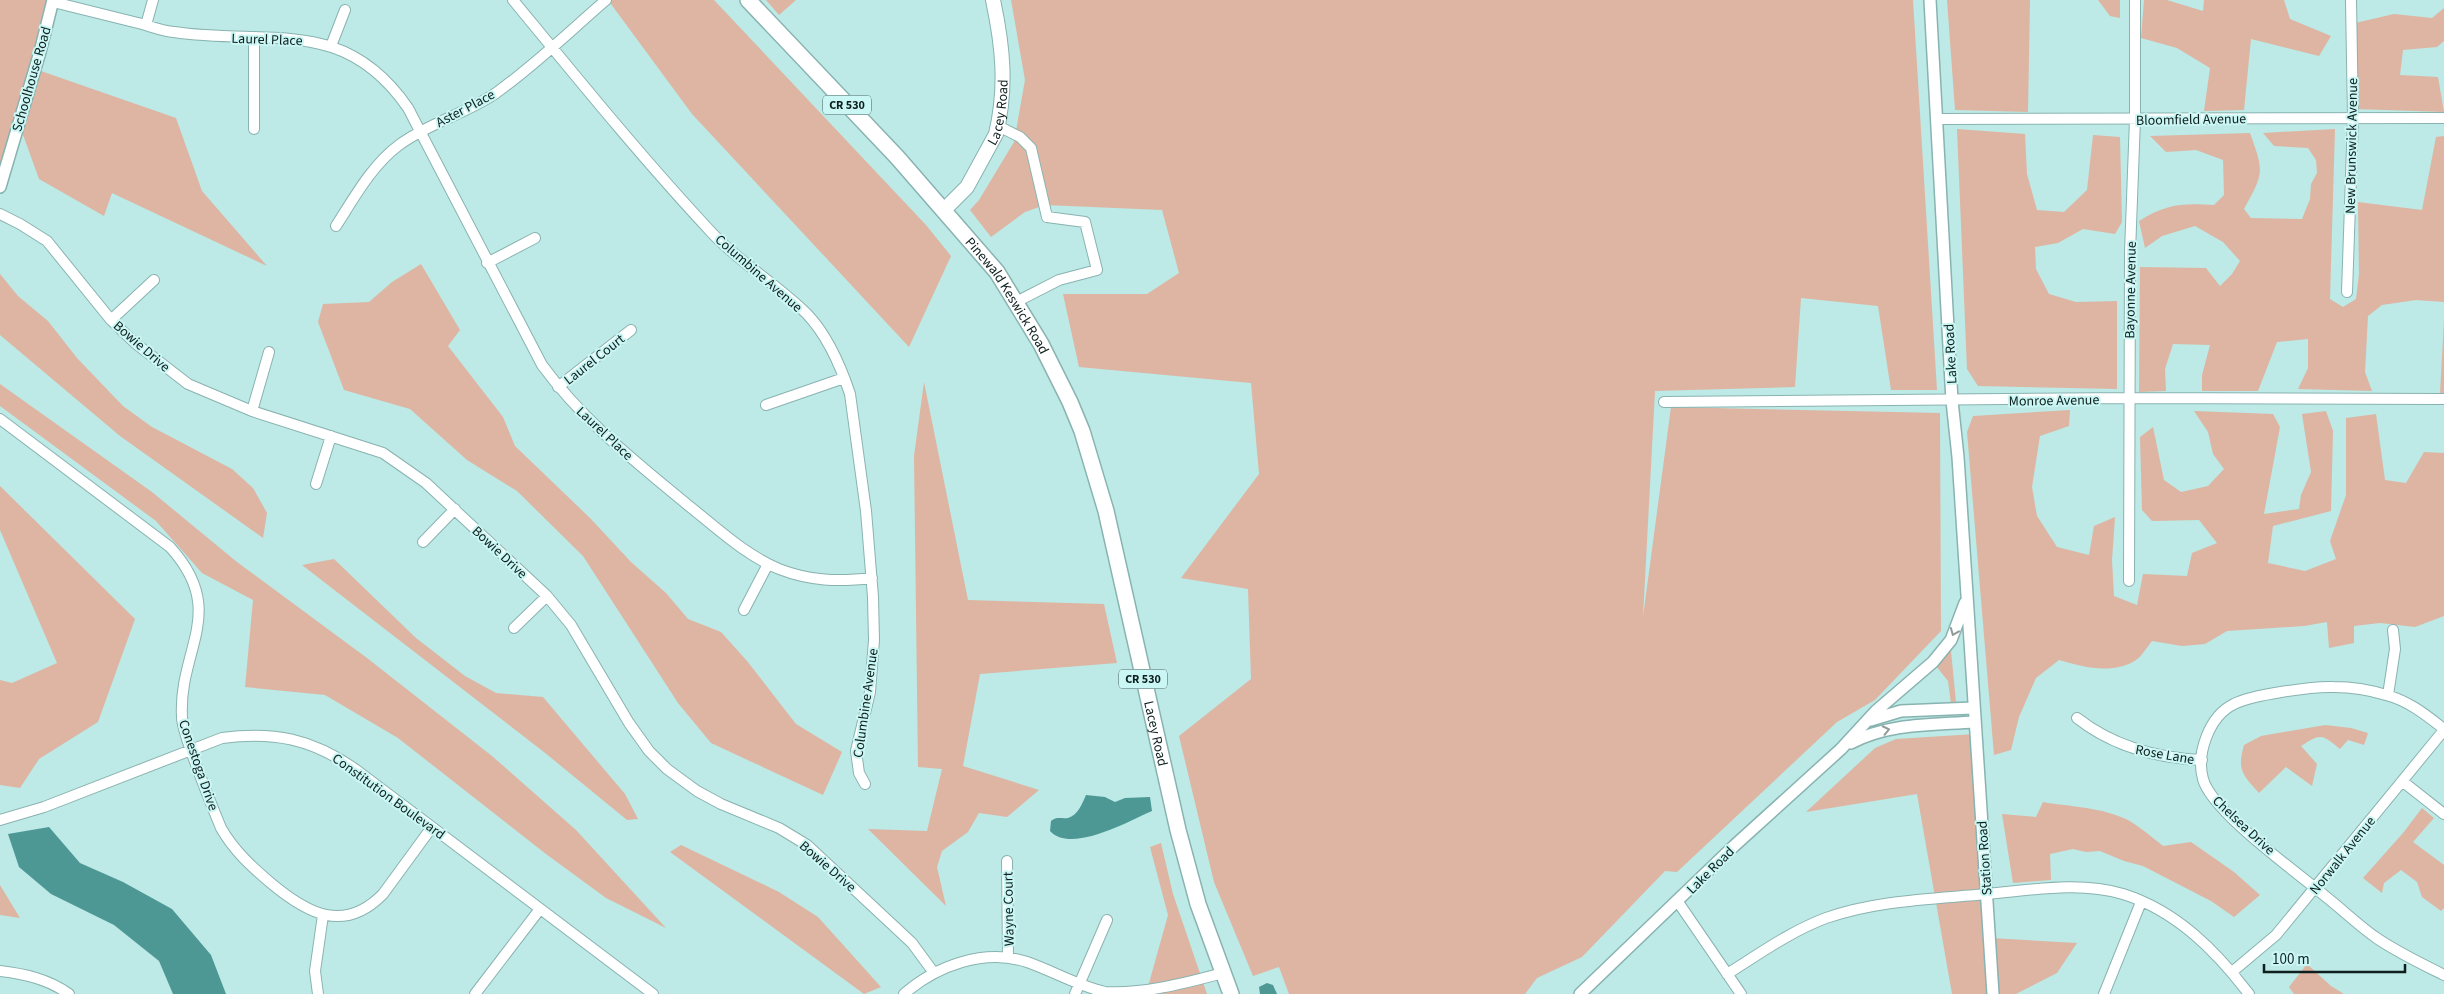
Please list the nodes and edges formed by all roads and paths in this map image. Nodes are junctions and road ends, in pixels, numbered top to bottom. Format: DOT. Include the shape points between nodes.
graph roads {
  1 [pos="153,0"];
  2 [pos="513,0"];
  3 [pos="606,0"];
  4 [pos="748,0"];
  5 [pos="993,0"];
  6 [pos="1930,0"];
  7 [pos="2135,0"];
  8 [pos="2351,0"];
  9 [pos="53,1"];
  10 [pos="346,10"];
  11 [pos="146,25"];
  12 [pos="254,37"];
  13 [pos="331,46"];
  14 [pos="551,47"];
  15 [pos="2353,118"];
  16 [pos="2444,118"];
  17 [pos="1937,119"];
  18 [pos="2135,119"];
  19 [pos="998,126"];
  20 [pos="254,129"];
  21 [pos="421,131"];
  22 [pos="0,187"];
  23 [pos="944,210"];
  24 [pos="0,214"];
  25 [pos="336,226"];
  26 [pos="535,238"];
  27 [pos="487,263"];
  28 [pos="154,280"];
  29 [pos="2347,292"];
  30 [pos="1016,302"];
  31 [pos="112,320"];
  32 [pos="631,330"];
  33 [pos="269,352"];
  34 [pos="844,378"];
  35 [pos="1062,385"];
  36 [pos="558,387"];
  37 [pos="2130,398"];
  38 [pos="2444,399"];
  39 [pos="1952,401"];
  40 [pos="1664,402"];
  41 [pos="766,405"];
  42 [pos="252,411"];
  43 [pos="0,419"];
  44 [pos="331,436"];
  45 [pos="316,484"];
  46 [pos="455,509"];
  47 [pos="423,542"];
  48 [pos="768,564"];
  49 [pos="872,578"];
  50 [pos="2130,581"];
  51 [pos="547,596"];
  52 [pos="1967,596"];
  53 [pos="744,610"];
  54 [pos="514,628"];
  55 [pos="2393,630"];
  56 [pos="2388,695"];
  57 [pos="1973,708"];
  58 [pos="2077,718"];
  59 [pos="1868,720"];
  60 [pos="1974,722"];
  61 [pos="2444,730"];
  62 [pos="190,749"];
  63 [pos="1841,749"];
  64 [pos="2202,760"];
  65 [pos="2402,781"];
  66 [pos="865,784"];
  67 [pos="2444,814"];
  68 [pos="0,820"];
  69 [pos="432,827"];
  70 [pos="1007,861"];
  71 [pos="2315,887"];
  72 [pos="1986,894"];
  73 [pos="1678,902"];
  74 [pos="2141,902"];
  75 [pos="540,909"];
  76 [pos="323,915"];
  77 [pos="1107,920"];
  78 [pos="1008,958"];
  79 [pos="0,971"];
  80 [pos="2232,972"];
  81 [pos="934,973"];
  82 [pos="1223,973"];
  83 [pos="1727,974"];
  84 [pos="2444,976"];
  85 [pos="1078,983"];
  86 [pos="69,994"];
  87 [pos="318,994"];
  88 [pos="475,994"];
  89 [pos="653,994"];
  90 [pos="904,994"];
  91 [pos="1075,994"];
  92 [pos="1231,994"];
  93 [pos="1580,994"];
  94 [pos="1741,994"];
  95 [pos="1993,994"];
  96 [pos="2104,994"];
  97 [pos="2249,994"];
  1 -- 11 [label="street"];
  2 -- 14 [label="street, Columbine Avenue"];
  3 -- 14 [label="street, Aster Place"];
  4 -- 23 [label="main road, CR 530"];
  5 -- 19 [label="main road, Lacey Road" via="1000,31 1004,86"];
  6 -- 17 [label="street, Lake Road"];
  7 -- 18 [label="street, Bayonne Avenue"];
  8 -- 15 [label="street, New Brunswick Avenue"];
  9 -- 11 [label="street, Laurel Place"];
  9 -- 22 [label="street, Schoolhouse Road"];
  10 -- 13 [label="street"];
  11 -- 12 [label="street, Laurel Place" via="211,37"];
  12 -- 13 [label="street, Laurel Place" via="307,40"];
  12 -- 20 [label="street"];
  13 -- 21 [label="street, Laurel Place" via="368,66 396,90"];
  14 -- 21 [label="street, Aster Place" via="476,105"];
  14 -- 34 [label="street, Columbine Avenue" via="637,151 716,237 808,316 830,348"];
  15 -- 16 [label="street, Bloomfield Avenue"];
  15 -- 18 [label="street, Bloomfield Avenue"];
  15 -- 29 [label="street, New Brunswick Avenue"];
  17 -- 18 [label="street, Bloomfield Avenue"];
  17 -- 39 [label="street, Lake Road"];
  18 -- 37 [label="street, Bayonne Avenue" via="2130,252"];
  19 -- 23 [label="main road, Lacey Road" via="967,187"];
  19 -- 30 [label="street" via="1020,137 1031,148 1047,217 1086,222 1097,270 1059,280"];
  21 -- 25 [label="street, Aster Place" via="389,153"];
  21 -- 27 [label="street, Laurel Place"];
  23 -- 30 [label="main road, Pinewald Keswick Road / CR 530" via="997,272"];
  24 -- 31 [label="street, Bowie Drive" via="47,242"];
  26 -- 27 [label="street"];
  27 -- 36 [label="street, Laurel Place" via="542,365"];
  28 -- 31 [label="street"];
  30 -- 35 [label="main road, Pinewald Keswick Road / CR 530"];
  31 -- 42 [label="street, Bowie Drive" via="135,343 188,384"];
  32 -- 36 [label="street, Laurel Court"];
  33 -- 42 [label="street"];
  34 -- 41 [label="street"];
  34 -- 49 [label="street, Columbine Avenue" via="851,404 866,511"];
  35 -- 82 [label="main road, Lacey Road / CR 530" via="1082,431 1100,489 1178,830 1198,904"];
  36 -- 48 [label="street, Laurel Place" via="619,448 730,539"];
  37 -- 38 [label="street, Monroe Avenue"];
  37 -- 39 [label="street, Monroe Avenue"];
  37 -- 50 [label="street, Bayonne Avenue"];
  39 -- 40 [label="street, Monroe Avenue"];
  39 -- 52 [label="street, Lake Road"];
  42 -- 44 [label="street, Bowie Drive"];
  43 -- 62 [label="street, Conestoga Drive" via="170,548 185,567 194,588 199,615 199,628 182,688 182,719"];
  44 -- 45 [label="street"];
  44 -- 46 [label="street, Bowie Drive" via="383,453 404,466"];
  46 -- 47 [label="street"];
  46 -- 51 [label="street, Bowie Drive"];
  48 -- 49 [label="street, Laurel Place" via="812,580"];
  48 -- 53 [label="street"];
  49 -- 66 [label="street, Columbine Avenue" via="874,640 871,675 856,751 858,773"];
  51 -- 54 [label="street"];
  51 -- 81 [label="street, Bowie Drive" via="571,625 629,723 667,769 697,791 779,828 807,845 912,943"];
  52 -- 57 [label="street, Lake Road"];
  52 -- 59 [label="street, Lake Road, one-way" via="1944,651"];
  55 -- 56 [label="street" via="2395,649"];
  56 -- 61 [label="street, Chelsea Drive" via="2411,705"];
  56 -- 64 [label="street, Chelsea Drive" via="2334,686 2254,697 2232,704 2209,730"];
  57 -- 59 [label="street" via="1901,711"];
  57 -- 60 [label="street, Lake Road"];
  58 -- 64 [label="street, Rose Lane" via="2125,747 2179,759"];
  59 -- 63 [label="street, Lake Road"];
  63 -- 60 [label="street, Lake Road, one-way" via="1868,734 1883,730"];
  60 -- 72 [label="street, Station Road"];
  61 -- 65 [label="street, Norwalk Avenue"];
  62 -- 68 [label="street, Constitution Boulevard" via="44,807"];
  62 -- 69 [label="street, Constitution Boulevard" via="222,738 250,734 308,743 335,755"];
  62 -- 76 [label="street, Conestoga Drive" via="230,844 248,864 292,900 311,912"];
  63 -- 73 [label="street, Lake Road" via="1734,846"];
  64 -- 71 [label="street, Chelsea Drive" via="2203,781 2210,794"];
  65 -- 67 [label="street"];
  65 -- 71 [label="street, Norwalk Avenue"];
  69 -- 75 [label="street, Constitution Boulevard"];
  69 -- 76 [label="street, Conestoga Drive" via="374,903 352,913"];
  70 -- 78 [label="street, Wayne Court"];
  71 -- 80 [label="street, Norwalk Avenue" via="2276,935"];
  71 -- 84 [label="street, Chelsea Drive" via="2377,938"];
  72 -- 74 [label="street" via="2085,887 2123,894"];
  72 -- 83 [label="street" via="1881,905 1837,915 1788,936"];
  72 -- 95 [label="street, Station Road"];
  73 -- 83 [label="street"];
  73 -- 93 [label="street, Lake Road"];
  74 -- 80 [label="street" via="2175,920 2201,939"];
  74 -- 96 [label="street"];
  75 -- 88 [label="street"];
  75 -- 89 [label="street, Constitution Boulevard"];
  76 -- 87 [label="street" via="315,971"];
  77 -- 85 [label="street"];
  78 -- 81 [label="street" via="966,960"];
  78 -- 85 [label="street"];
  79 -- 86 [label="street" via="44,980"];
  80 -- 97 [label="street"];
  81 -- 90 [label="street"];
  82 -- 85 [label="street" via="1144,994 1104,992"];
  82 -- 92 [label="main road, Lacey Road / CR 530"];
  83 -- 94 [label="street"];
  85 -- 91 [label="street"];
}
